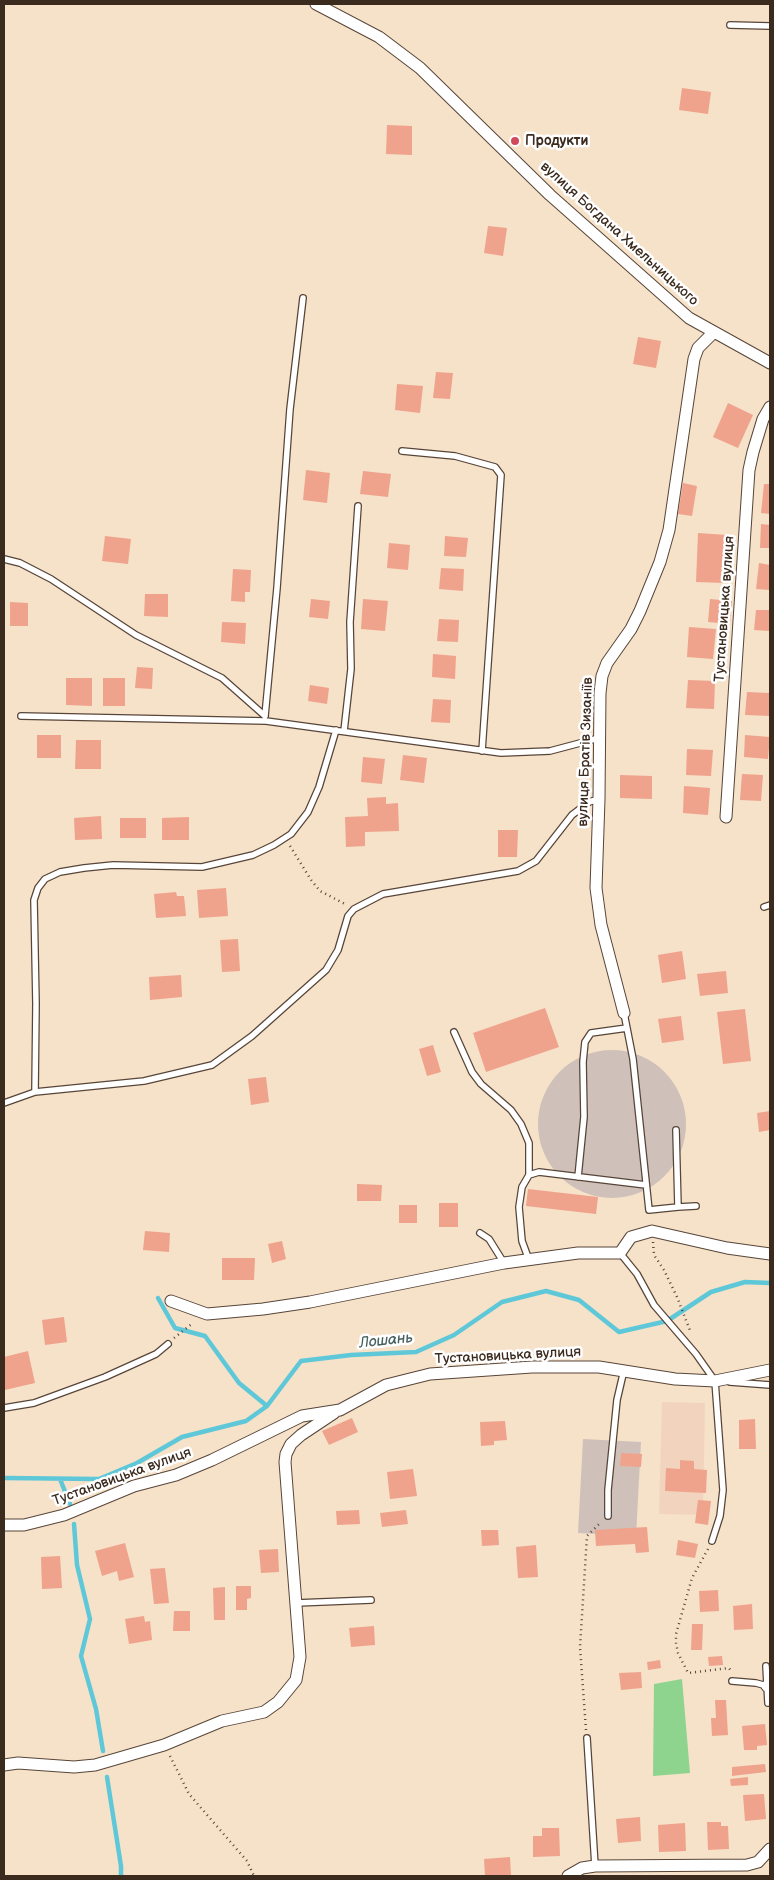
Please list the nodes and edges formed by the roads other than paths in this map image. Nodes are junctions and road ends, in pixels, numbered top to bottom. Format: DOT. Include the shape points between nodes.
graph roads {
  1 [pos="316,4"];
  2 [pos="730,25"];
  3 [pos="770,26"];
  4 [pos="304,298"];
  5 [pos="713,333"];
  6 [pos="770,363"];
  7 [pos="770,407"];
  8 [pos="402,451"];
  9 [pos="358,506"];
  10 [pos="4,559"];
  11 [pos="21,716"];
  12 [pos="266,718"];
  13 [pos="336,730"];
  14 [pos="344,731"];
  15 [pos="599,738"];
  16 [pos="482,751"];
  17 [pos="599,799"];
  18 [pos="726,817"];
  19 [pos="624,1013"];
  20 [pos="627,1028"];
  21 [pos="454,1032"];
  22 [pos="35,1092"];
  23 [pos="4,1103"];
  24 [pos="676,1130"];
  25 [pos="529,1175"];
  26 [pos="578,1177"];
  27 [pos="646,1185"];
  28 [pos="678,1206"];
  29 [pos="696,1206"];
  30 [pos="480,1233"];
  31 [pos="620,1253"];
  32 [pos="770,1254"];
  33 [pos="529,1260"];
  34 [pos="504,1263"];
  35 [pos="171,1301"];
  36 [pos="168,1344"];
  37 [pos="624,1370"];
  38 [pos="770,1370"];
  39 [pos="715,1381"];
  40 [pos="770,1385"];
  41 [pos="4,1408"];
  42 [pos="340,1410"];
  43 [pos="608,1516"];
  44 [pos="4,1525"];
  45 [pos="712,1541"];
  46 [pos="371,1600"];
  47 [pos="296,1603"];
  48 [pos="766,1666"];
  49 [pos="732,1681"];
  50 [pos="769,1686"];
  51 [pos="768,1703"];
  52 [pos="587,1738"];
  53 [pos="4,1764"];
  54 [pos="770,1849"];
  55 [pos="600,1866"];
  56 [pos="747,1871"];
  57 [pos="568,1876"];
  1 -- 5 [label="street, вулиця Богдана Хмельницького" via="378,37 420,68 550,195 690,318"];
  2 -- 3 [label="lane"];
  4 -- 12 [label="lane" via="290,409"];
  5 -- 6 [label="street, вулиця Богдана Хмельницького"];
  5 -- 15 [label="street, вулиця Братів Зизаніїв" via="698,348 694,359 669,530 660,562 640,612 606,662 602,676"];
  7 -- 18 [label="street, Тустановицька вулиця" via="752,452 749,470"];
  8 -- 16 [label="lane" via="454,456 495,467 501,475"];
  9 -- 14 [label="lane" via="350,622 351,669"];
  10 -- 12 [label="lane" via="46,576 128,631 222,678"];
  11 -- 12 [label="lane"];
  12 -- 13 [label="lane"];
  13 -- 14 [label="lane"];
  13 -- 22 [label="lane" via="308,812 285,838 253,855 210,866 113,865 60,872 45,879 34,900"];
  14 -- 16 [label="lane"];
  15 -- 16 [label="lane" via="550,751"];
  15 -- 17 [label="street, вулиця Братів Зизаніїв"];
  17 -- 19 [label="street, вулиця Братів Зизаніїв" via="597,903"];
  17 -- 22 [label="lane" via="572,815 536,861 518,871 383,894 354,909 348,916 338,950 326,970 252,1036 212,1066 144,1081"];
  19 -- 20 [label="lane"];
  20 -- 26 [label="lane" via="591,1033 585,1042 584,1117"];
  20 -- 27 [label="lane"];
  21 -- 25 [label="lane" via="472,1072 521,1124 529,1143"];
  22 -- 23 [label="lane"];
  24 -- 28 [label="lane"];
  25 -- 26 [label="lane" via="539,1172"];
  25 -- 33 [label="lane" via="522,1187 519,1207 522,1241"];
  26 -- 27 [label="lane"];
  27 -- 28 [label="lane" via="649,1210"];
  28 -- 29 [label="lane"];
  30 -- 34 [label="lane" via="489,1239"];
  31 -- 32 [label="street" via="631,1237 652,1231"];
  31 -- 33 [label="street" via="578,1253"];
  31 -- 39 [label="lane" via="637,1274 654,1305"];
  33 -- 34 [label="street"];
  34 -- 35 [label="street" via="263,1309 207,1314"];
  36 -- 41 [label="lane" via="156,1354 104,1377 34,1403"];
  37 -- 39 [label="street, Тустановицька вулиця" via="676,1379"];
  37 -- 42 [label="street, Тустановицька вулиця" via="532,1367 430,1374 386,1385"];
  37 -- 43 [label="lane" via="617,1400"];
  38 -- 39 [label="street, Тустановицька вулиця"];
  39 -- 40 [label="lane"];
  39 -- 45 [label="lane" via="723,1490 720,1516"];
  42 -- 44 [label="street, Тустановицька вулиця" via="302,1416 176,1475 134,1486 64,1514 24,1525"];
  42 -- 47 [label="street" via="301,1435 286,1454"];
  46 -- 47 [label="lane"];
  47 -- 53 [label="street" via="300,1657 296,1680 278,1702 264,1712 222,1721 164,1745 95,1765"];
  48 -- 50 [label="lane"];
  49 -- 50 [label="lane"];
  50 -- 51 [label="lane"];
  52 -- 55 [label="lane"];
  54 -- 56 [label="street"];
  55 -- 56 [label="street"];
  55 -- 57 [label="street" via="582,1868"];
}
